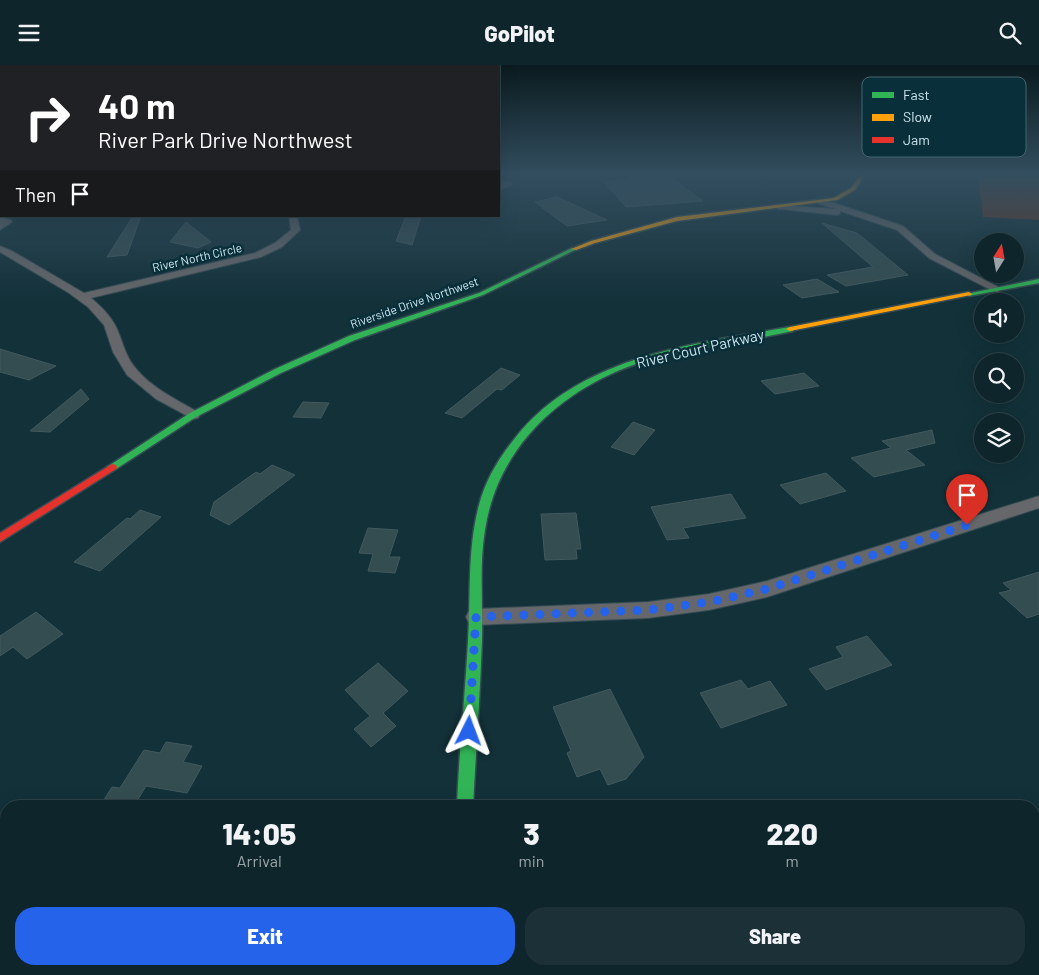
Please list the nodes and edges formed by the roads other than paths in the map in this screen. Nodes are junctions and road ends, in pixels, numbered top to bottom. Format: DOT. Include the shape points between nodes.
graph roads {
  1 [pos="699,216"];
  2 [pos="865,216"];
  3 [pos="293,217"];
  4 [pos="0,220"];
  5 [pos="0,227"];
  6 [pos="0,249"];
  7 [pos="1039,281"];
  8 [pos="997,289"];
  9 [pos="82,297"];
  10 [pos="194,415"];
  11 [pos="1039,502"];
  12 [pos="0,537"];
  13 [pos="476,617"];
  14 [pos="465,800"];
  1 -- 10 [label="street, Riverside Drive Northwest" via="677,219 576,248 481,294 319,352"];
  2 -- 8 [label="street" via="900,228 932,257"];
  3 -- 9 [label="street, River North Circle" via="296,230 288,239 258,255"];
  4 -- 5 [label="street" via="8,222"];
  6 -- 9 [label="street"];
  7 -- 8 [label="street, River Court Parkway"];
  8 -- 13 [label="street, River Court Parkway" via="673,351 603,374 577,388 549,407 528,427 506,453 492,483 481,519 476,555"];
  9 -- 10 [label="street" via="107,321 119,353 133,373 159,396"];
  10 -- 12 [label="street, Riverside Drive Northwest"];
  11 -- 13 [label="street" via="767,589 710,602 648,610"];
  13 -- 14 [label="street, River Court Parkway"];
}
